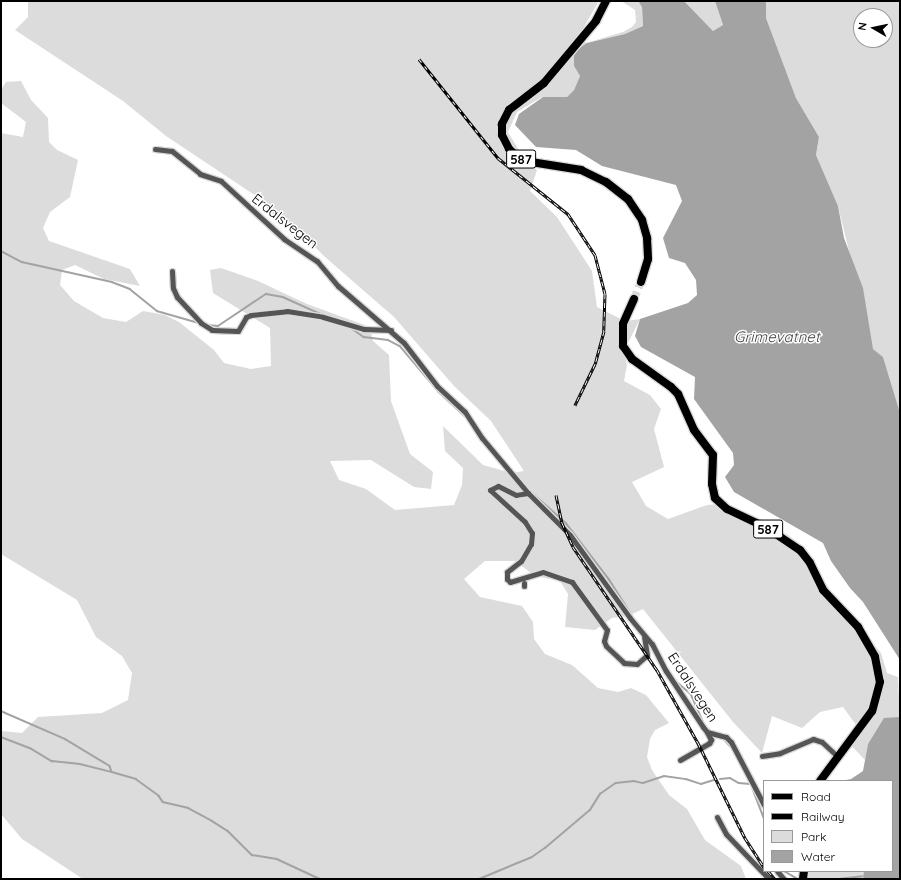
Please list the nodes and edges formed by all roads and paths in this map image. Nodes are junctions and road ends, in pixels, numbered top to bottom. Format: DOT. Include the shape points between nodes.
graph roads {
  1 [pos="606,1"];
  2 [pos="155,149"];
  3 [pos="172,271"];
  4 [pos="641,282"];
  5 [pos="634,299"];
  6 [pos="391,330"];
  7 [pos="528,493"];
  8 [pos="644,636"];
  9 [pos="707,732"];
  10 [pos="762,756"];
  11 [pos="838,757"];
  12 [pos="680,760"];
  13 [pos="821,780"];
  14 [pos="763,803"];
  15 [pos="717,817"];
  16 [pos="769,879"];
  1 -- 4 [label="main road, 587" via="596,21 544,83 509,110 502,124 502,135 509,149 519,158 581,170 606,182 628,199 638,213 647,238 648,259"];
  2 -- 6 [label="street, Erdalsvegen" via="172,151 200,174 221,181 284,239 317,261 338,286"];
  3 -- 6 [label="street" via="173,288 177,297 201,323 212,330 238,332 246,317 287,311 323,317 364,329"];
  5 -- 11 [label="main road, 587" via="623,324 623,346 632,359 671,386 678,394 694,430 713,455 712,484 715,498 728,509 767,528 800,550 810,563 823,590 858,627 872,649 879,673 875,703 865,723"];
  6 -- 7 [label="street, Erdalsvegen" via="434,383 465,412 478,432"];
  7 -- 8 [label="street, Erdalsvegen" via="570,535"];
  7 -- 8 [label="street, Erdalsvegen" via="516,495 498,486 490,490 525,522 532,533 531,544 519,563 507,572 506,579 510,582 543,572 572,582 607,630 604,641 606,646 624,663 637,664 647,655"];
  8 -- 9 [label="street, Erdalsvegen" via="652,644 666,671"];
  9 -- 12 [label="street" via="711,740 709,743"];
  9 -- 14 [label="street, Erdalsvegen" via="724,736 730,742"];
  10 -- 11 [label="street" via="780,753 814,739 822,742"];
  11 -- 13 [label="main road, 587"];
  15 -- 16 [label="street" via="726,834"];
}
